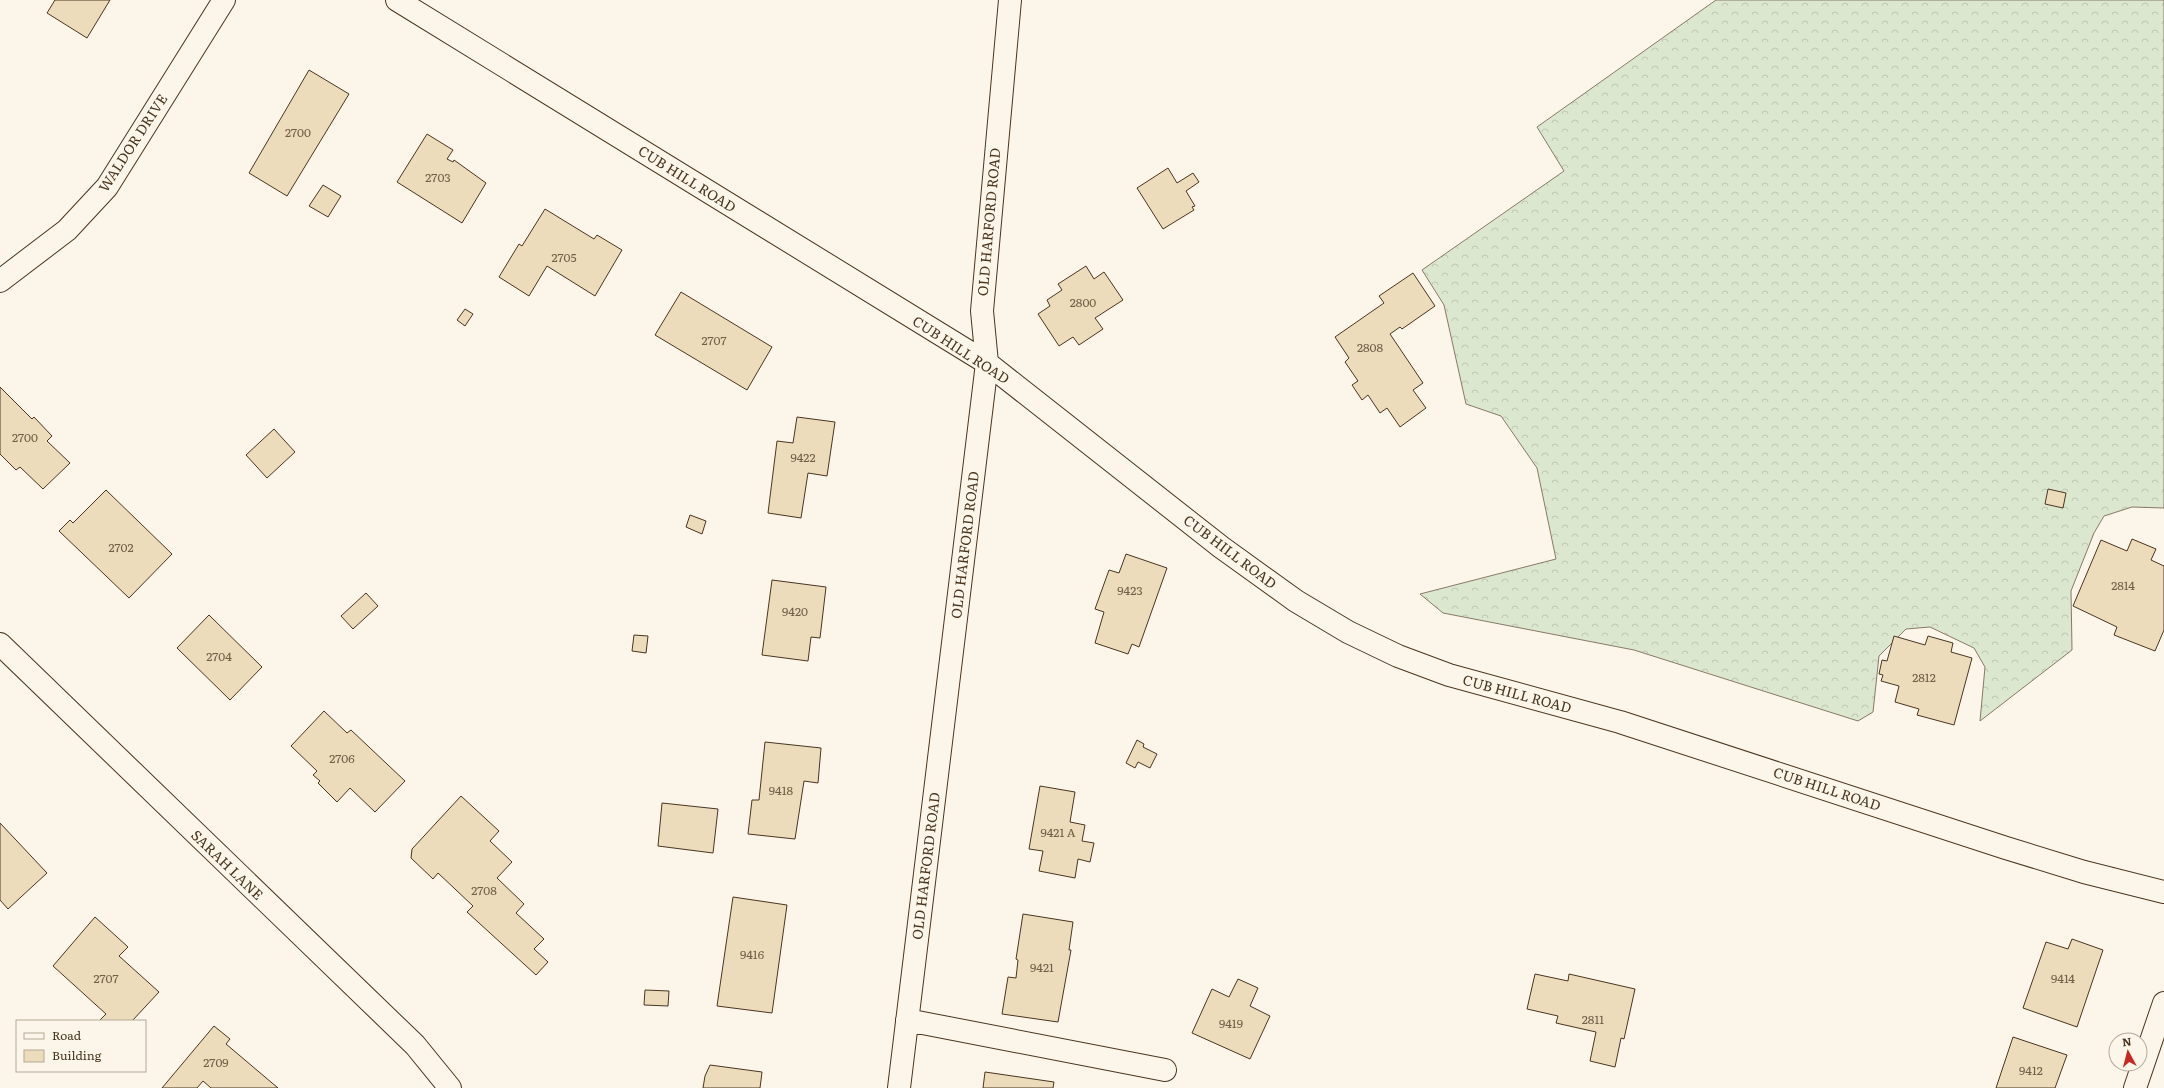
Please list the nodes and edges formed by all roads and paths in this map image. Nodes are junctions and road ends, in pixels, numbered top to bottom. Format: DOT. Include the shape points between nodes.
graph roads {
  1 [pos="224,0"];
  2 [pos="397,0"];
  3 [pos="1010,0"];
  4 [pos="0,281"];
  5 [pos="987,364"];
  6 [pos="0,644"];
  7 [pos="2164,892"];
  8 [pos="2164,1003"];
  9 [pos="907,1020"];
  10 [pos="1165,1070"];
  11 [pos="450,1088"];
  12 [pos="898,1088"];
  13 [pos="2135,1088"];
  1 -- 4 [label="street, WALDOR DRIVE" via="107,187 67,230"];
  2 -- 5 [label="street, CUB HILL ROAD"];
  3 -- 5 [label="street, OLD HARFORD ROAD" via="982,311"];
  5 -- 7 [label="street, CUB HILL ROAD" via="1221,547 1296,601 1348,632 1398,656 1457,678 1660,735 2006,848 2084,872"];
  5 -- 9 [label="street, OLD HARFORD ROAD"];
  6 -- 11 [label="street, SARAH LANE" via="415,1046"];
  8 -- 13 [label="street"];
  9 -- 10 [label="street"];
  9 -- 12 [label="street, OLD HARFORD ROAD"];
}
